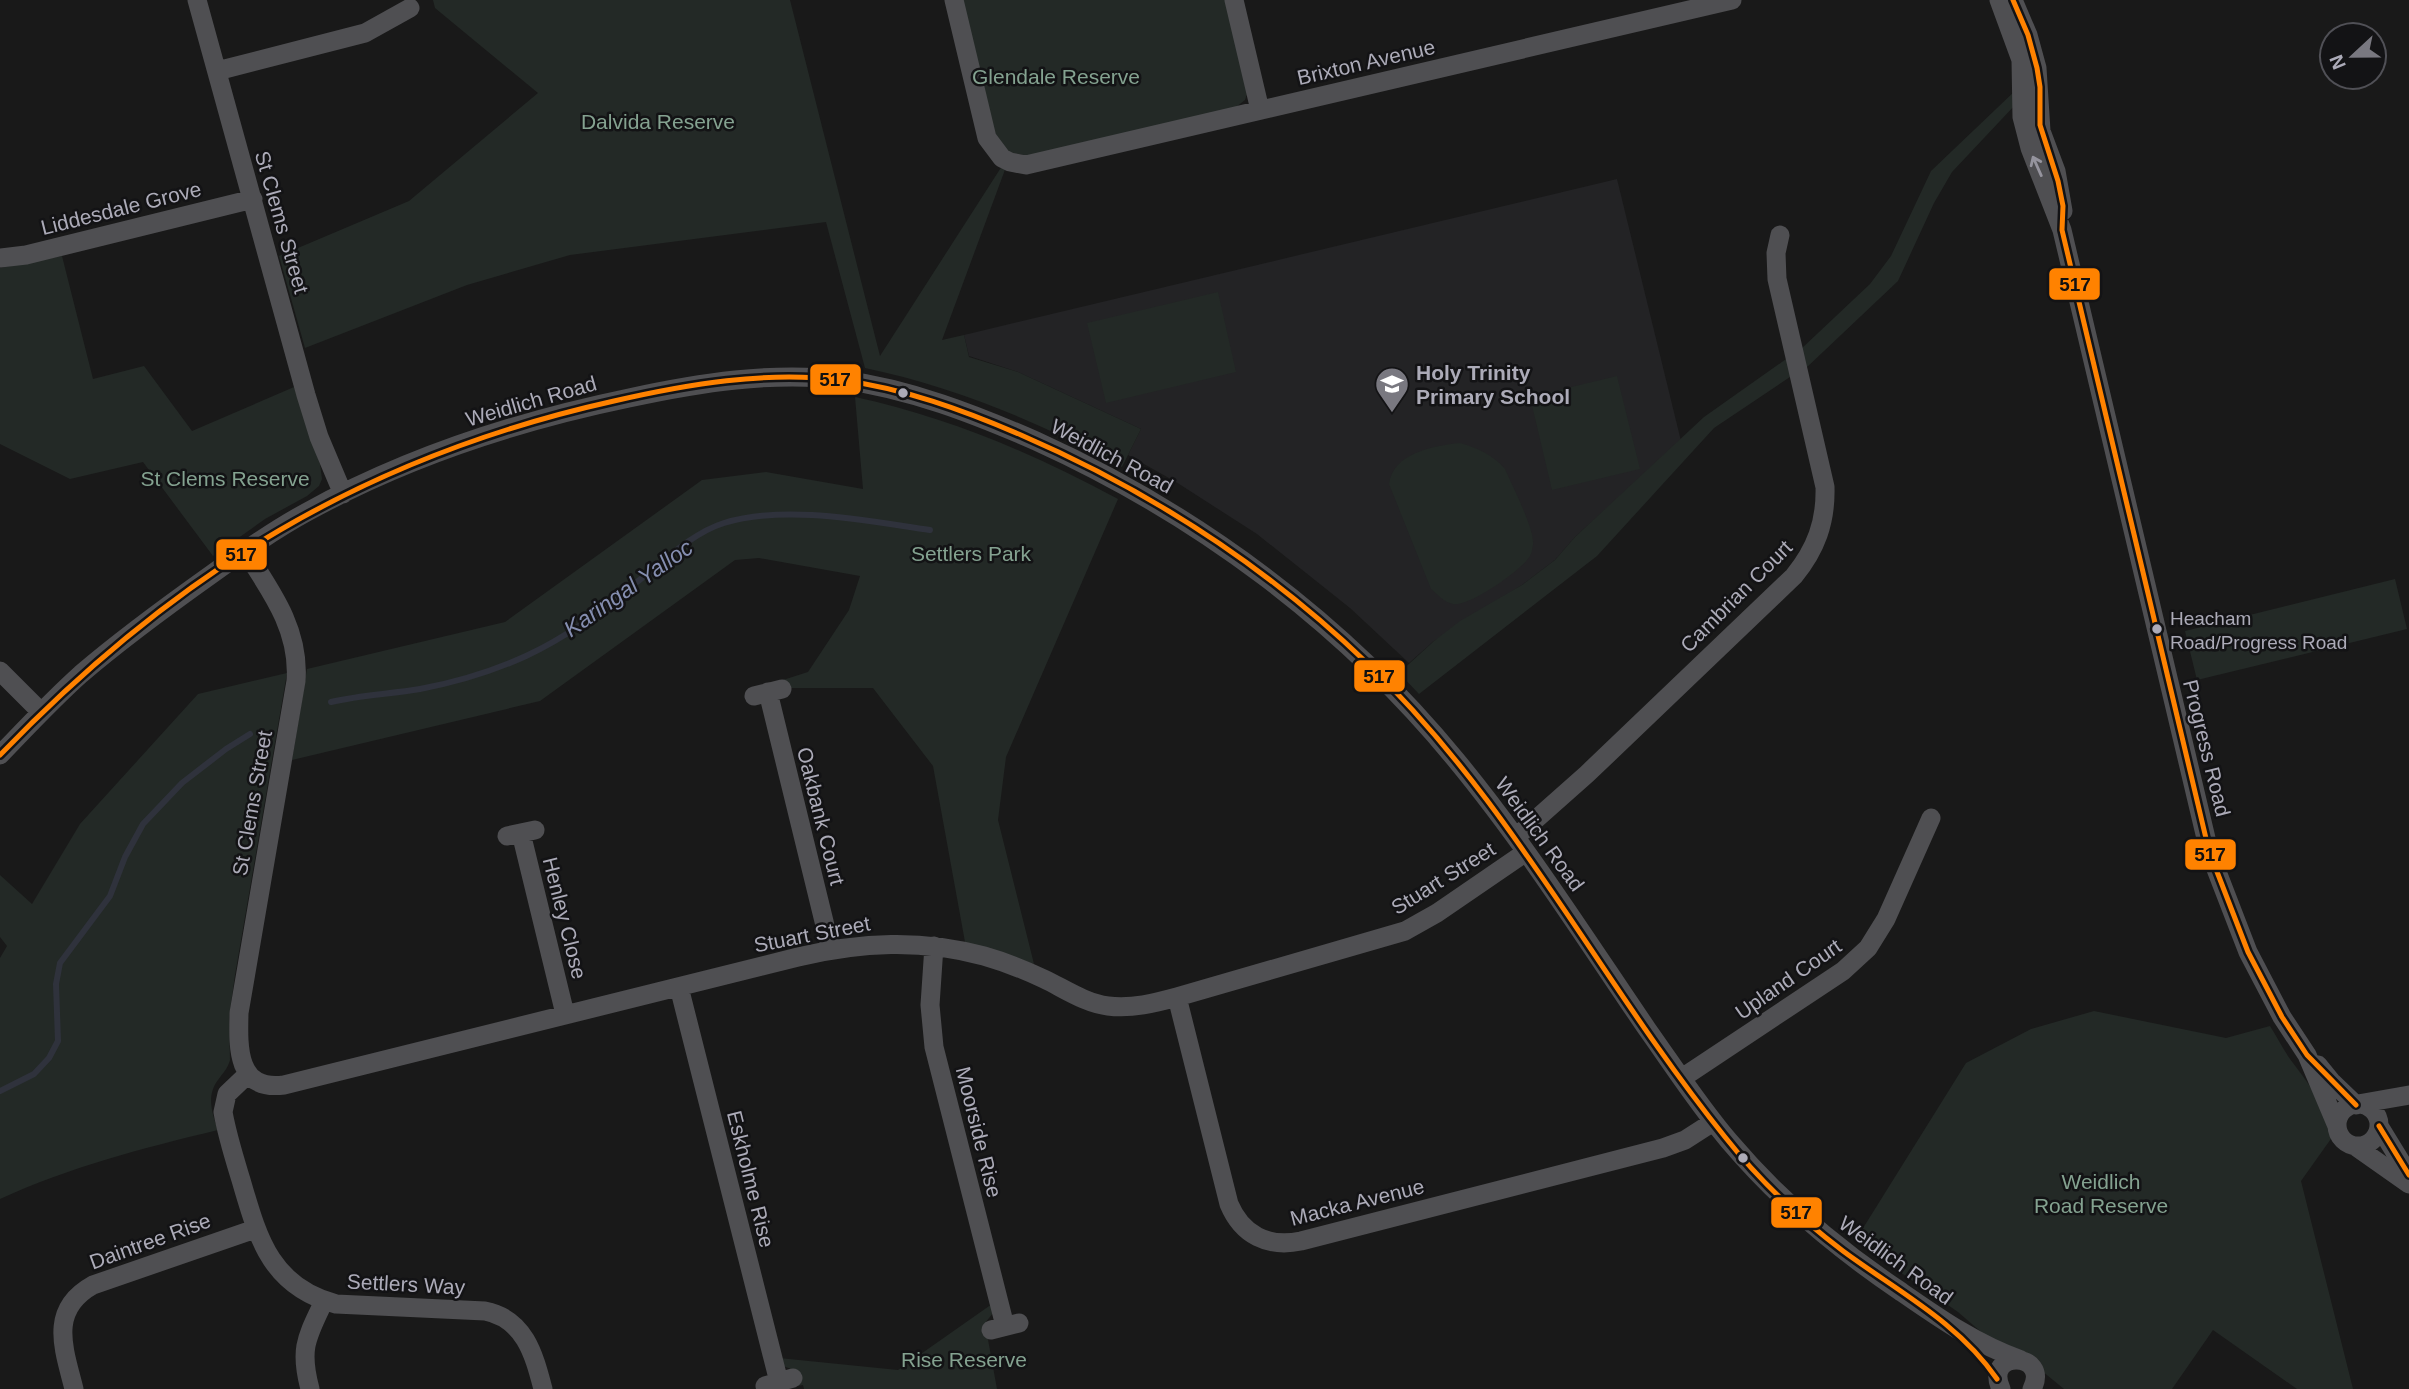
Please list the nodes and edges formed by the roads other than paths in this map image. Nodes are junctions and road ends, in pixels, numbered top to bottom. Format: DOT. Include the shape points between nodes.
graph roads {
  1 [pos="197,0"];
  2 [pos="954,0"];
  3 [pos="1234,0"];
  4 [pos="1732,0"];
  5 [pos="1999,0"];
  6 [pos="2014,0"];
  7 [pos="410,8"];
  8 [pos="217,71"];
  9 [pos="1260,110"];
  10 [pos="253,199"];
  11 [pos="2062,229"];
  12 [pos="1780,235"];
  13 [pos="0,258"];
  14 [pos="343,494"];
  15 [pos="245,551"];
  16 [pos="0,671"];
  17 [pos="768,692"];
  18 [pos="41,712"];
  19 [pos="0,755"];
  20 [pos="1931,818"];
  21 [pos="521,833"];
  22 [pos="1521,845"];
  23 [pos="934,946"];
  24 [pos="831,950"];
  25 [pos="679,987"];
  26 [pos="1177,997"];
  27 [pos="565,1014"];
  28 [pos="2306,1055"];
  29 [pos="248,1074"];
  30 [pos="1682,1078"];
  31 [pos="2409,1097"];
  32 [pos="2357,1105"];
  33 [pos="1713,1122"];
  34 [pos="2337,1126"];
  35 [pos="2379,1126"];
  36 [pos="2355,1146"];
  37 [pos="2409,1175"];
  38 [pos="2409,1184"];
  39 [pos="255,1229"];
  40 [pos="324,1301"];
  41 [pos="1005,1326"];
  42 [pos="1960,1332"];
  43 [pos="2029,1373"];
  44 [pos="779,1382"];
  45 [pos="1997,1384"];
  46 [pos="74,1389"];
  47 [pos="310,1389"];
  48 [pos="544,1389"];
  49 [pos="2050,1389"];
  1 -- 8 [label="street, St Clems Street"];
  2 -- 9 [label="street, Brixton Avenue" via="987,138 1010,162 1037,163"];
  3 -- 9 [label="street"];
  4 -- 9 [label="street, Brixton Avenue"];
  11 -- 5 [label="street, Progress Road, one-way" via="2030,148 2022,117 2021,60"];
  6 -- 11 [label="street, Progress Road" via="2037,68 2040,125 2058,181"];
  7 -- 8 [label="street" via="365,33"];
  8 -- 10 [label="street, St Clems Street"];
  10 -- 13 [label="street, Liddesdale Grove"];
  10 -- 14 [label="street, St Clems Street" via="310,409"];
  11 -- 28 [label="street, Progress Road" via="2209,850 2248,952"];
  12 -- 22 [label="street, Cambrian Court" via="1777,279 1825,487 1819,536 1794,576 1587,774"];
  14 -- 15 [label="street, Weidlich Road"];
  14 -- 22 [label="street, Weidlich Road" via="485,436 649,394 801,377 838,379 909,394 1010,429 1090,467 1171,513 1250,566 1336,635 1399,696 1454,757"];
  15 -- 18 [label="street, Weidlich Road" via="115,646"];
  15 -- 29 [label="street, St Clems Street" via="284,613 297,671 241,998 240,1048"];
  16 -- 18 [label="street"];
  17 -- 24 [label="street, Oakbank Court"];
  18 -- 19 [label="street, Weidlich Road"];
  20 -- 30 [label="street, Upland Court" via="1886,919 1868,948 1843,971"];
  21 -- 27 [label="street, Henley Close"];
  22 -- 26 [label="street, Stuart Street" via="1437,913 1405,931"];
  22 -- 30 [label="street, Weidlich Road"];
  23 -- 24 [label="street, Stuart Street" via="897,943"];
  23 -- 26 [label="street, Stuart Street" via="1005,963 1107,1006"];
  23 -- 41 [label="street, Moorside Rise" via="930,1005 934,1047"];
  24 -- 25 [label="street, Stuart Street"];
  25 -- 27 [label="street, Stuart Street"];
  25 -- 44 [label="street, Eskholme Rise"];
  26 -- 33 [label="street, Macka Avenue" via="1229,1204 1241,1225 1269,1242 1301,1241 1663,1148"];
  27 -- 29 [label="street, Stuart Street" via="284,1085 266,1086"];
  28 -- 32 [label="street, Progress Road"];
  28 -- 34 [label="street, Progress Road"];
  29 -- 39 [label="street, Settlers Way" via="227,1094 223,1112"];
  30 -- 33 [label="street, Weidlich Road"];
  31 -- 32 [label="street"];
  31 -- 35 [label="street"];
  32 -- 34 [label="street" via="2345,1109"];
  32 -- 35 [label="street" via="2375,1113"];
  33 -- 42 [label="street, Weidlich Road" via="1809,1224"];
  34 -- 36 [label="street" via="2343,1139"];
  35 -- 36 [label="street" via="2374,1139"];
  35 -- 37 [label="street"];
  36 -- 38 [label="street"];
  39 -- 40 [label="street, Settlers Way" via="280,1271"];
  39 -- 46 [label="street, Daintree Rise" via="93,1285 76,1296 62,1331"];
  40 -- 47 [label="street" via="305,1343"];
  40 -- 48 [label="street, Settlers Way" via="498,1315 526,1338"];
  42 -- 43 [label="street, Weidlich Road"];
  42 -- 45 [label="street, Weidlich Road" via="1979,1352"];
  43 -- 45 [label="street" via="2009,1360 2000,1368"];
  43 -- 49 [label="street, Weidlich Road"];
}
